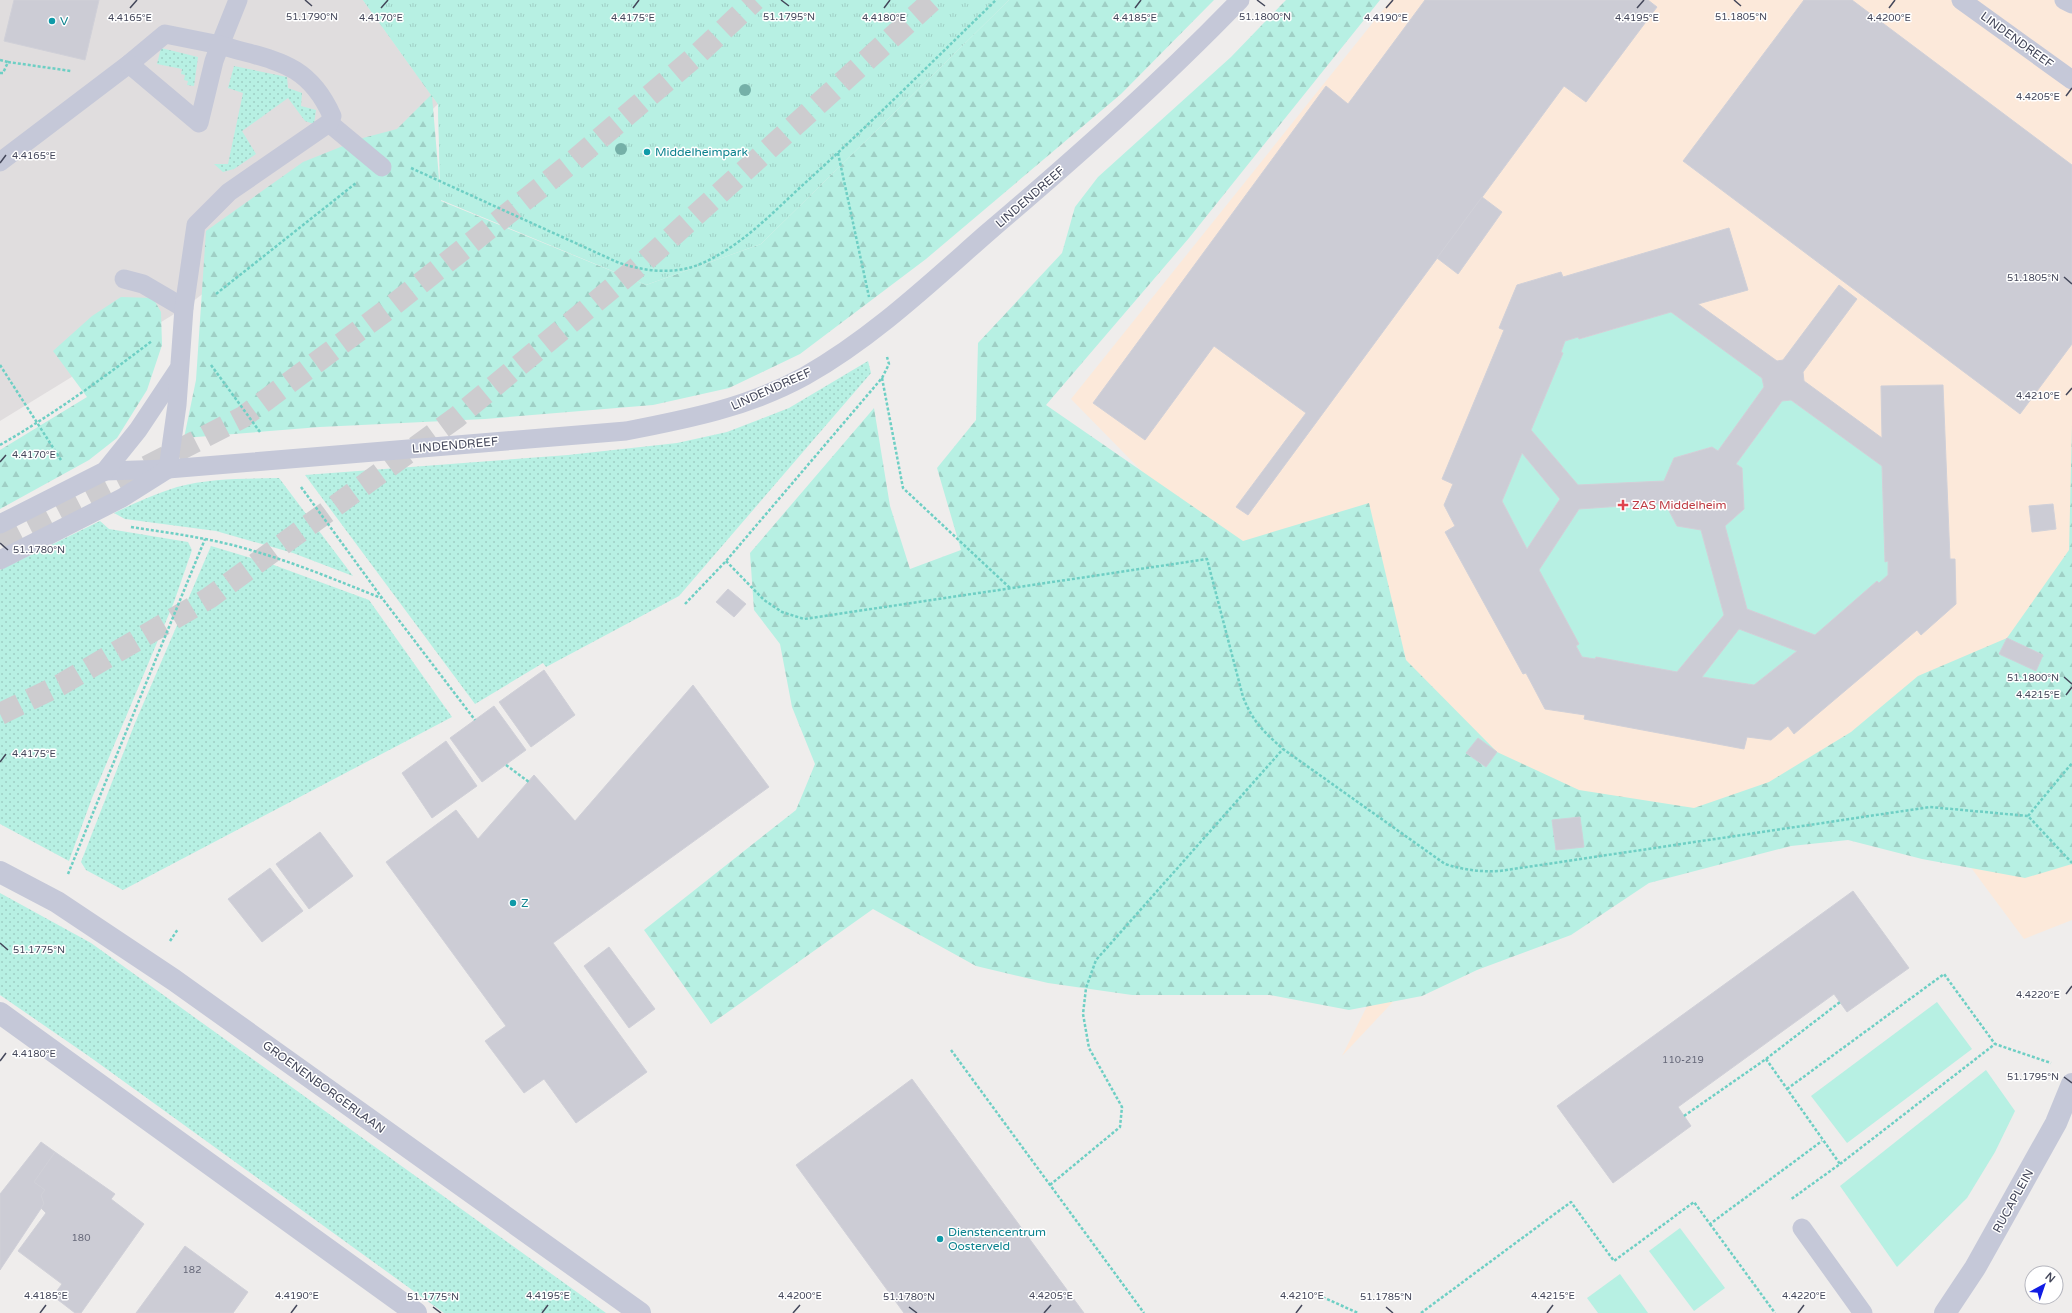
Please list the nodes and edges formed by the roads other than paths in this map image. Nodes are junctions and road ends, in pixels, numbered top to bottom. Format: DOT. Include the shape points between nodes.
graph roads {
  1 [pos="238,0"];
  2 [pos="1240,0"];
  3 [pos="1961,0"];
  4 [pos="2064,0"];
  5 [pos="2072,4"];
  6 [pos="220,45"];
  7 [pos="129,64"];
  8 [pos="2072,80"];
  9 [pos="329,123"];
  10 [pos="0,162"];
  11 [pos="382,167"];
  12 [pos="124,279"];
  13 [pos="184,308"];
  14 [pos="178,369"];
  15 [pos="168,469"];
  16 [pos="104,470"];
  17 [pos="0,524"];
  18 [pos="0,560"];
  19 [pos="0,872"];
  20 [pos="0,1013"];
  21 [pos="2072,1084"];
  22 [pos="2064,1119"];
  23 [pos="1802,1228"];
  24 [pos="416,1313"];
  25 [pos="640,1313"];
  26 [pos="1863,1313"];
  27 [pos="1945,1313"];
  1 -- 6 [label="lane"];
  2 -- 15 [label="lane, LINDENDREEF" via="1115,123 882,324 805,376 739,405 626,431"];
  3 -- 8 [label="lane, LINDENDREEF"];
  4 -- 5 [label="lane"];
  6 -- 7 [label="lane" via="165,34"];
  6 -- 7 [label="lane" via="199,123"];
  6 -- 9 [label="lane" via="290,66 304,75 322,97 332,116"];
  7 -- 10 [label="lane"];
  9 -- 11 [label="lane"];
  9 -- 13 [label="lane" via="230,192 196,225"];
  12 -- 13 [label="lane" via="143,284"];
  13 -- 14 [label="lane"];
  14 -- 15 [label="lane" via="177,405"];
  14 -- 16 [label="lane" via="138,430"];
  15 -- 16 [label="lane, LINDENDREEF"];
  15 -- 18 [label="lane" via="122,498"];
  16 -- 17 [label="lane"];
  19 -- 25 [label="street, GROENENBORGERLAAN" via="57,902 174,980"];
  20 -- 24 [label="street"];
  21 -- 22 [label="street, RUCAPLEIN"];
  22 -- 27 [label="street, RUCAPLEIN" via="1975,1268"];
  23 -- 26 [label="lane"];
}
